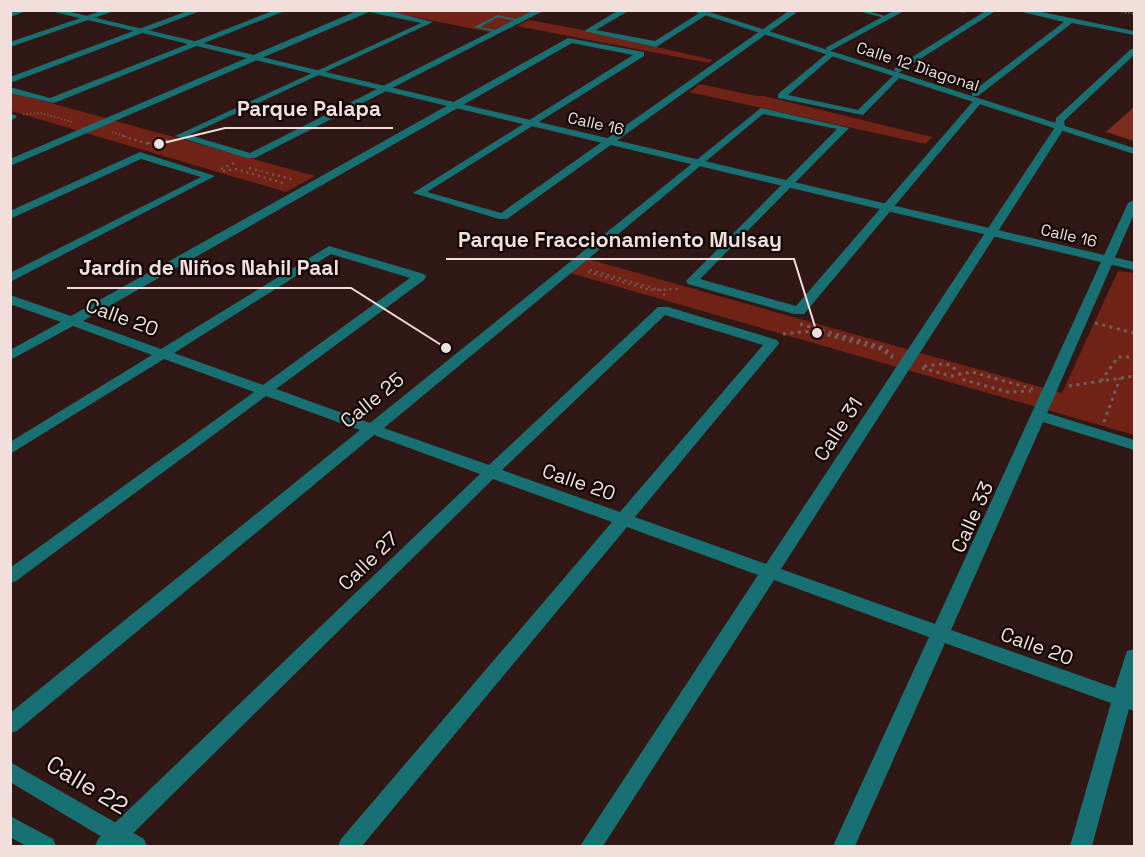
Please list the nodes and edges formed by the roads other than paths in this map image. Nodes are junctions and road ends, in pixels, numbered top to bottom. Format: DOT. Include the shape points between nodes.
graph roads {
  1 [pos="26,10"];
  2 [pos="50,10"];
  3 [pos="112,10"];
  4 [pos="199,10"];
  5 [pos="283,10"];
  6 [pos="369,10"];
  7 [pos="541,10"];
  8 [pos="626,10"];
  9 [pos="693,10"];
  10 [pos="796,10"];
  11 [pos="857,10"];
  12 [pos="902,10"];
  13 [pos="993,10"];
  14 [pos="1018,10"];
  15 [pos="707,11"];
  16 [pos="10,15"];
  17 [pos="888,18"];
  18 [pos="87,19"];
  19 [pos="521,21"];
  20 [pos="1071,21"];
  21 [pos="766,31"];
  22 [pos="142,32"];
  23 [pos="499,32"];
  24 [pos="1134,33"];
  25 [pos="10,45"];
  26 [pos="196,45"];
  27 [pos="830,51"];
  28 [pos="1134,51"];
  29 [pos="255,58"];
  30 [pos="317,73"];
  31 [pos="897,73"];
  32 [pos="10,80"];
  33 [pos="386,89"];
  34 [pos="10,90"];
  35 [pos="977,98"];
  36 [pos="454,106"];
  37 [pos="531,124"];
  38 [pos="1060,124"];
  39 [pos="608,142"];
  40 [pos="1134,144"];
  41 [pos="1134,151"];
  42 [pos="10,163"];
  43 [pos="697,163"];
  44 [pos="790,185"];
  45 [pos="1134,202"];
  46 [pos="886,207"];
  47 [pos="10,216"];
  48 [pos="992,232"];
  49 [pos="1108,260"];
  50 [pos="1134,266"];
  51 [pos="10,278"];
  52 [pos="10,299"];
  53 [pos="72,321"];
  54 [pos="163,354"];
  55 [pos="10,356"];
  56 [pos="265,391"];
  57 [pos="1040,416"];
  58 [pos="370,428"];
  59 [pos="1134,445"];
  60 [pos="10,449"];
  61 [pos="490,473"];
  62 [pos="624,519"];
  63 [pos="770,572"];
  64 [pos="10,577"];
  65 [pos="942,634"];
  66 [pos="1134,656"];
  67 [pos="1129,701"];
  68 [pos="10,725"];
  69 [pos="10,771"];
  70 [pos="10,825"];
  71 [pos="120,843"];
  72 [pos="45,846"];
  73 [pos="349,846"];
  74 [pos="591,846"];
  75 [pos="844,846"];
  76 [pos="1080,846"];
  1 -- 16 [label="street"];
  2 -- 18 [label="street, Calle 16"];
  3 -- 18 [label="street"];
  4 -- 22 [label="street"];
  5 -- 26 [label="street"];
  6 -- 29 [label="street"];
  6 -- 30 [label="street" via="429,22"];
  7 -- 19 [label="street"];
  8 -- 15 [label="street" via="588,31 656,44"];
  9 -- 15 [label="street, Calle 12 Diagonal"];
  10 -- 21 [label="street"];
  11 -- 17 [label="lane"];
  12 -- 17 [label="street"];
  13 -- 31 [label="street"];
  14 -- 20 [label="street"];
  15 -- 21 [label="street, Calle 12 Diagonal"];
  17 -- 27 [label="street"];
  18 -- 22 [label="street, Calle 16"];
  18 -- 25 [label="street"];
  19 -- 23 [label="street"];
  19 -- 23 [label="lane" via="498,16 476,27"];
  20 -- 24 [label="street"];
  20 -- 35 [label="street"];
  21 -- 27 [label="street, Calle 12 Diagonal"];
  21 -- 39 [label="street"];
  22 -- 26 [label="street, Calle 16"];
  22 -- 32 [label="street"];
  23 -- 33 [label="street"];
  26 -- 29 [label="street, Calle 16"];
  26 -- 34 [label="street" via="51,101"];
  27 -- 31 [label="street, Calle 12 Diagonal"];
  27 -- 31 [label="street" via="781,96 860,113"];
  28 -- 38 [label="street, Calle 31"];
  29 -- 30 [label="street, Calle 16"];
  29 -- 42 [label="street"];
  30 -- 33 [label="street, Calle 16"];
  30 -- 33 [label="street" via="177,138 246,158"];
  31 -- 35 [label="street, Calle 12 Diagonal"];
  33 -- 36 [label="street, Calle 16"];
  35 -- 38 [label="street, Calle 12 Diagonal"];
  35 -- 46 [label="street"];
  36 -- 37 [label="street, Calle 16"];
  36 -- 37 [label="street" via="571,40 641,54"];
  36 -- 53 [label="street"];
  37 -- 39 [label="street, Calle 16"];
  37 -- 39 [label="street" via="418,193 503,217"];
  38 -- 40 [label="street, Calle 12 Diagonal"];
  38 -- 41 [label="street, Calle 12 Diagonal"];
  38 -- 48 [label="street, Calle 31"];
  39 -- 43 [label="street, Calle 16"];
  43 -- 44 [label="street, Calle 16"];
  43 -- 44 [label="street, Calle 25" via="761,111 844,128"];
  43 -- 58 [label="street, Calle 25"];
  44 -- 46 [label="street, Calle 16"];
  44 -- 46 [label="street" via="691,285 796,316"];
  45 -- 49 [label="street, Calle 33"];
  46 -- 48 [label="street, Calle 16"];
  47 -- 51 [label="street" via="144,153 214,174"];
  48 -- 49 [label="street, Calle 16"];
  48 -- 63 [label="street, Calle 31"];
  49 -- 50 [label="street, Calle 16"];
  49 -- 57 [label="street, Calle 33"];
  52 -- 53 [label="street, Calle 20"];
  53 -- 54 [label="street, Calle 20"];
  53 -- 55 [label="street"];
  54 -- 56 [label="street, Calle 20"];
  54 -- 56 [label="street" via="329,250 420,277"];
  54 -- 60 [label="street"];
  56 -- 58 [label="street, Calle 20"];
  56 -- 64 [label="street"];
  57 -- 59 [label="street"];
  57 -- 65 [label="street, Calle 33"];
  58 -- 61 [label="street, Calle 20"];
  58 -- 68 [label="street, Calle 25"];
  61 -- 62 [label="street, Calle 20"];
  61 -- 62 [label="street, Calle 27" via="663,310 772,339"];
  61 -- 71 [label="street, Calle 27"];
  62 -- 63 [label="street, Calle 20"];
  62 -- 73 [label="street"];
  63 -- 65 [label="street, Calle 20"];
  63 -- 74 [label="street, Calle 31"];
  65 -- 67 [label="street, Calle 20"];
  65 -- 75 [label="street, Calle 33"];
  66 -- 67 [label="street"];
  67 -- 76 [label="street"];
  69 -- 71 [label="street, Calle 22"];
  70 -- 72 [label="street"];
}
